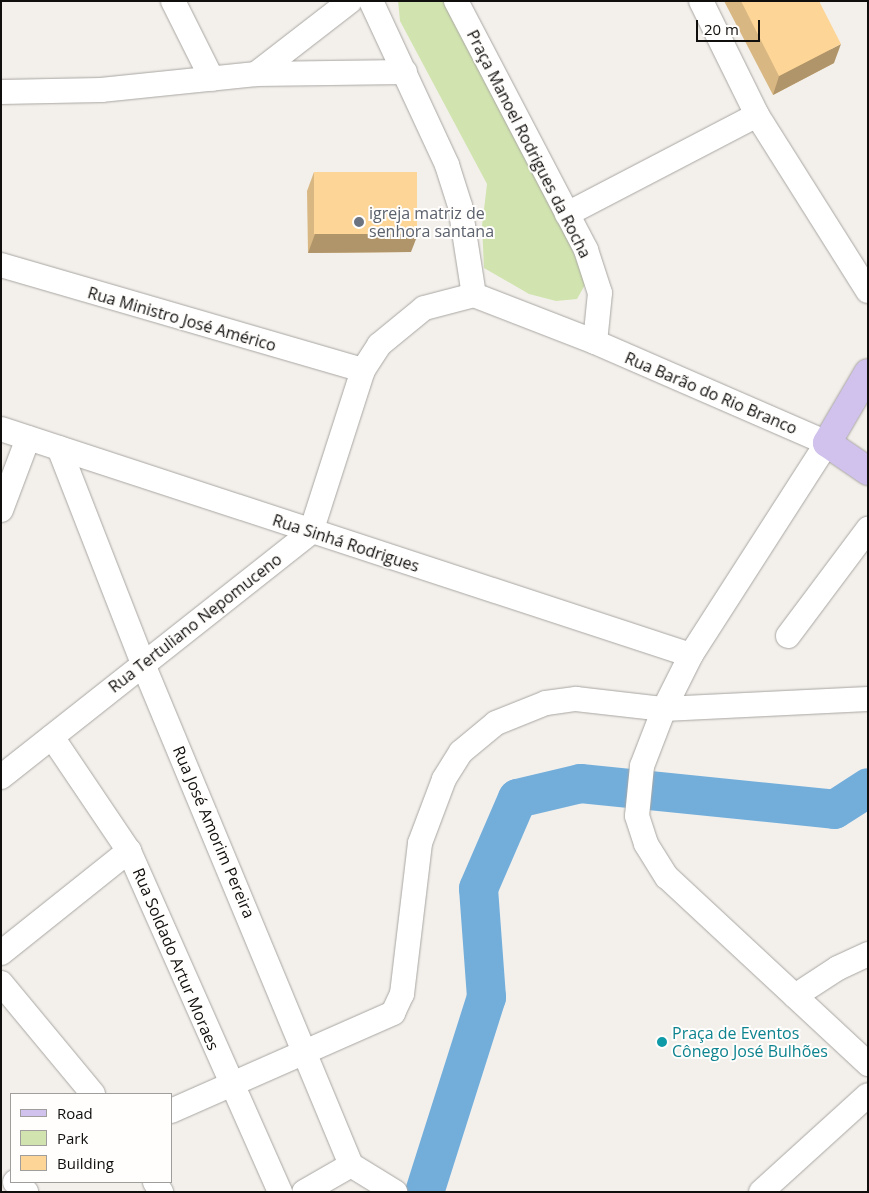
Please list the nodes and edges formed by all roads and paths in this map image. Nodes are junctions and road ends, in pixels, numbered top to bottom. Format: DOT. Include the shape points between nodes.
graph roads {
  1 [pos="173,1"];
  2 [pos="350,1"];
  3 [pos="371,1"];
  4 [pos="456,1"];
  5 [pos="701,1"];
  6 [pos="405,72"];
  7 [pos="256,74"];
  8 [pos="212,79"];
  9 [pos="1,92"];
  10 [pos="757,115"];
  11 [pos="567,214"];
  12 [pos="1,265"];
  13 [pos="868,291"];
  14 [pos="474,295"];
  15 [pos="595,342"];
  16 [pos="363,370"];
  17 [pos="868,373"];
  18 [pos="1,429"];
  19 [pos="28,438"];
  20 [pos="827,443"];
  21 [pos="59,448"];
  22 [pos="866,467"];
  23 [pos="1,510"];
  24 [pos="868,529"];
  25 [pos="311,532"];
  26 [pos="788,636"];
  27 [pos="691,655"];
  28 [pos="143,664"];
  29 [pos="868,699"];
  30 [pos="664,708"];
  31 [pos="52,737"];
  32 [pos="1,777"];
  33 [pos="130,851"];
  34 [pos="1,953"];
  35 [pos="868,954"];
  36 [pos="1,983"];
  37 [pos="795,996"];
  38 [pos="304,1052"];
  39 [pos="868,1064"];
  40 [pos="230,1085"];
  41 [pos="93,1093"];
  42 [pos="868,1095"];
  43 [pos="172,1111"];
  44 [pos="351,1165"];
  45 [pos="17,1183"];
  46 [pos="26,1192"];
  47 [pos="280,1192"];
  48 [pos="304,1192"];
  49 [pos="395,1192"];
  50 [pos="761,1192"];
  1 -- 8 [label="street"];
  2 -- 7 [label="street"];
  3 -- 6 [label="street"];
  4 -- 11 [label="street, Praça Manoel Rodrigues da Rocha"];
  5 -- 10 [label="street"];
  6 -- 7 [label="street"];
  6 -- 14 [label="street" via="447,165 460,206"];
  7 -- 8 [label="street"];
  8 -- 9 [label="street" via="101,90"];
  10 -- 11 [label="street"];
  10 -- 13 [label="street"];
  11 -- 15 [label="street, Praça Manoel Rodrigues da Rocha" via="586,250 600,293"];
  12 -- 16 [label="street, Rua Ministro José Américo"];
  14 -- 15 [label="street"];
  14 -- 16 [label="street" via="424,308 379,345"];
  15 -- 20 [label="street, Rua Barão do Rio Branco"];
  16 -- 25 [label="street"];
  17 -- 20 [label="main road"];
  18 -- 19 [label="street, Rua Sinhá Rodrigues"];
  19 -- 21 [label="street, Rua Sinhá Rodrigues"];
  19 -- 23 [label="street"];
  20 -- 22 [label="main road"];
  20 -- 27 [label="street"];
  21 -- 25 [label="street, Rua Sinhá Rodrigues"];
  21 -- 28 [label="street, Rua José Amorim Pereira"];
  24 -- 26 [label="street"];
  25 -- 27 [label="street, Rua Sinhá Rodrigues"];
  25 -- 28 [label="street, Rua Tertuliano Nepomuceno"];
  27 -- 30 [label="street"];
  28 -- 31 [label="street, Rua Tertuliano Nepomuceno"];
  28 -- 38 [label="street, Rua José Amorim Pereira"];
  29 -- 30 [label="street"];
  30 -- 37 [label="street" via="642,766 637,816 646,844 667,877"];
  30 -- 38 [label="street" via="576,699 546,703 496,723 461,752 444,779 420,843 402,994 393,1014"];
  31 -- 32 [label="street, Rua Tertuliano Nepomuceno"];
  31 -- 33 [label="street, Rua Soldado Artur Moraes"];
  33 -- 34 [label="street"];
  33 -- 40 [label="street, Rua Soldado Artur Moraes"];
  35 -- 37 [label="street" via="838,968"];
  36 -- 41 [label="street"];
  37 -- 39 [label="street"];
  38 -- 40 [label="street"];
  38 -- 44 [label="street, Rua José Amorim Pereira"];
  40 -- 43 [label="street"];
  40 -- 47 [label="street, Rua Soldado Artur Moraes"];
  42 -- 50 [label="street"];
  44 -- 48 [label="street"];
  44 -- 49 [label="street"];
  45 -- 46 [label="street"];
}
